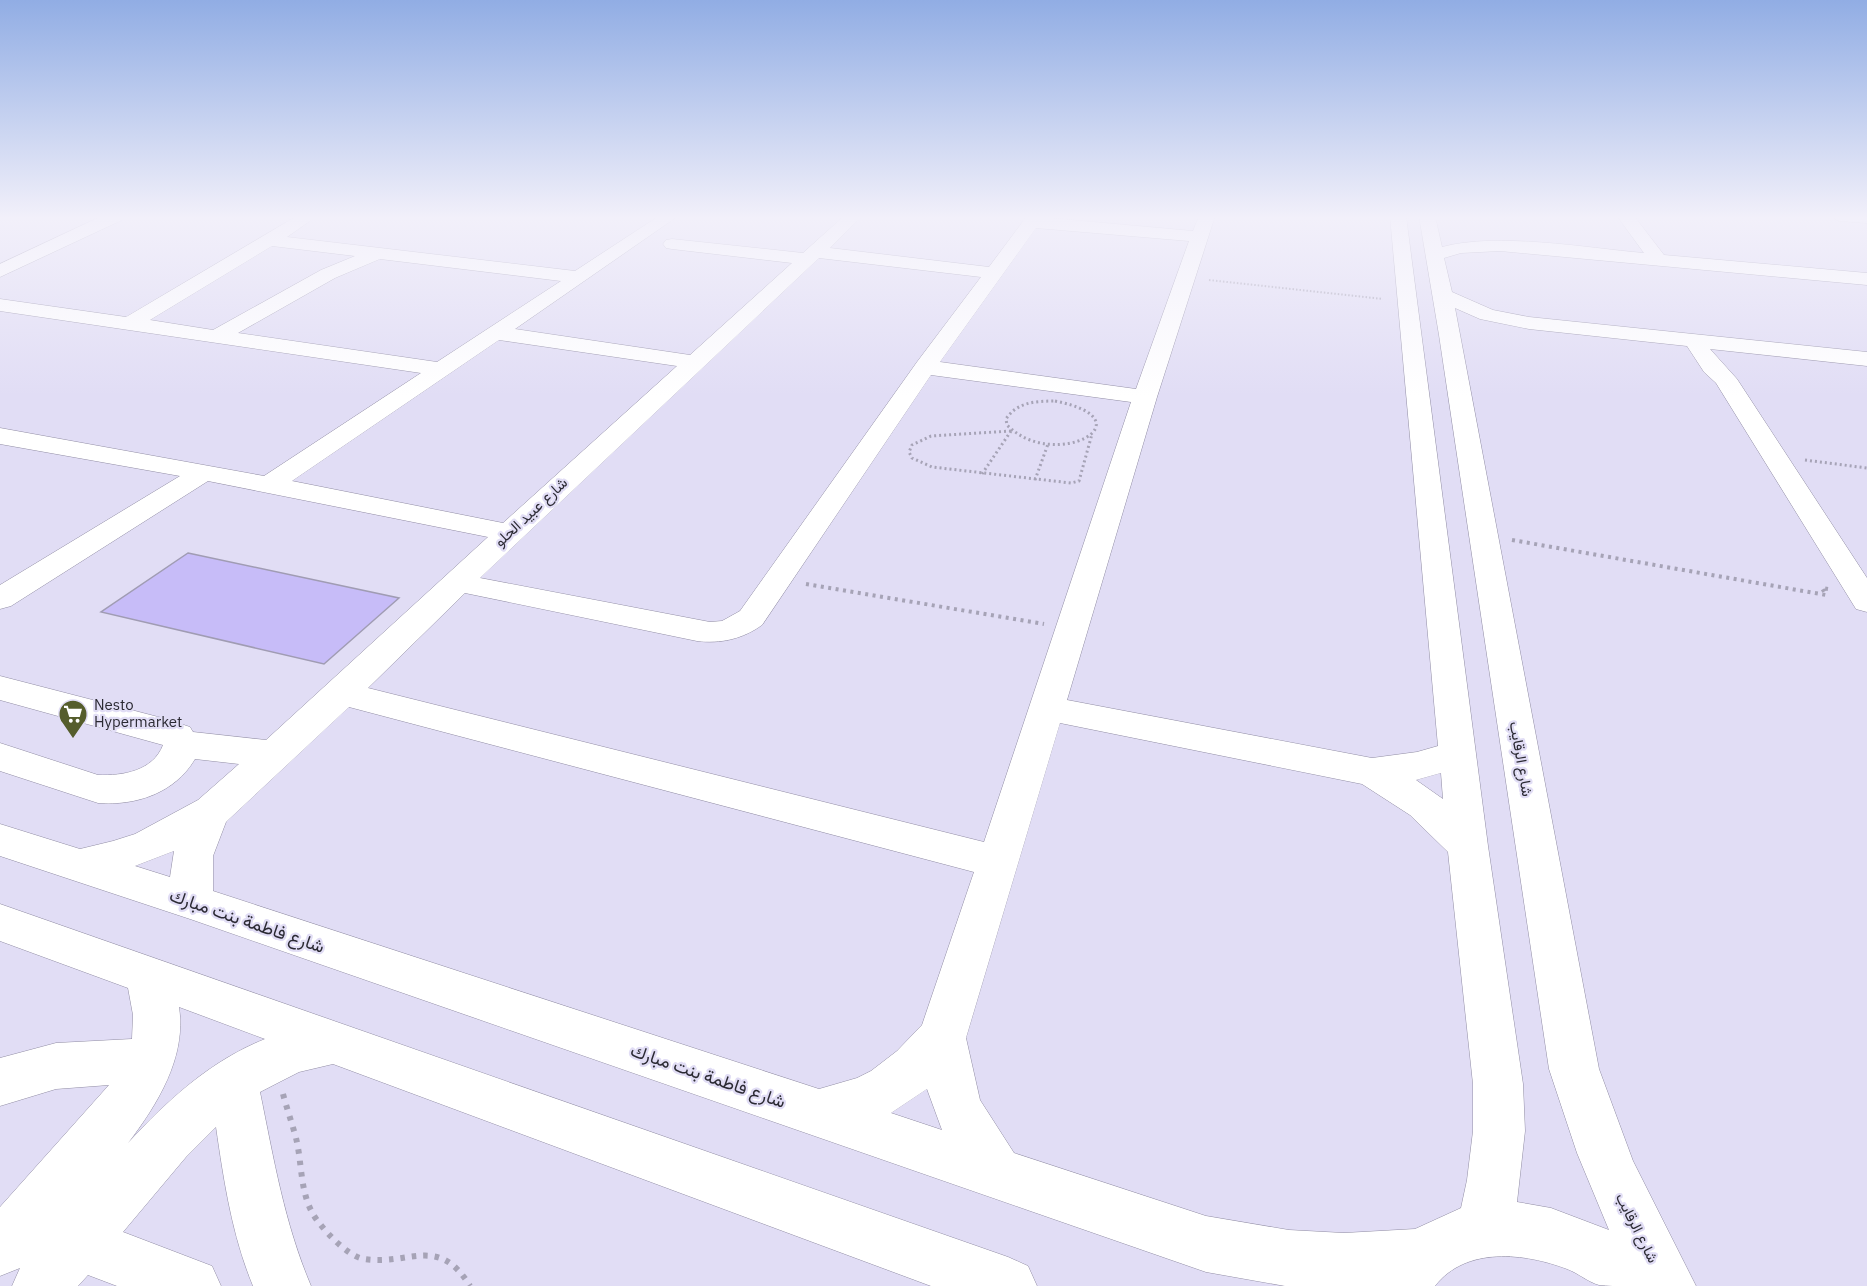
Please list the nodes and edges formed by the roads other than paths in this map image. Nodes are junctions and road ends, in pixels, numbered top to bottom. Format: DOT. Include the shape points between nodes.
graph roads {
  1 [pos="209,276"];
  2 [pos="239,276"];
  3 [pos="327,276"];
  4 [pos="571,276"];
  5 [pos="790,276"];
  6 [pos="993,276"];
  7 [pos="1187,276"];
  8 [pos="1424,276"];
  9 [pos="1424,276"];
  10 [pos="1835,276"];
  11 [pos="579,277"];
  12 [pos="1867,279"];
  13 [pos="0,280"];
  14 [pos="27,280"];
  15 [pos="309,285"];
  16 [pos="340,288"];
  17 [pos="1425,298"];
  18 [pos="0,305"];
  19 [pos="193,308"];
  20 [pos="219,314"];
  21 [pos="250,318"];
  22 [pos="131,323"];
  23 [pos="1529,323"];
  24 [pos="495,333"];
  25 [pos="1450,334"];
  26 [pos="217,336"];
  27 [pos="1701,341"];
  28 [pos="1867,359"];
  29 [pos="694,362"];
  30 [pos="925,367"];
  31 [pos="440,369"];
  32 [pos="1145,396"];
  33 [pos="0,436"];
  34 [pos="204,472"];
  35 [pos="269,485"];
  36 [pos="508,533"];
  37 [pos="456,582"];
  38 [pos="1864,598"];
  39 [pos="0,599"];
  40 [pos="0,688"];
  41 [pos="342,693"];
  42 [pos="1046,708"];
  43 [pos="182,744"];
  44 [pos="1458,753"];
  45 [pos="275,755"];
  46 [pos="0,757"];
  47 [pos="1372,772"];
  48 [pos="212,812"];
  49 [pos="0,840"];
  50 [pos="1468,846"];
  51 [pos="997,862"];
  52 [pos="80,866"];
  53 [pos="195,903"];
  54 [pos="0,922"];
  55 [pos="148,975"];
  56 [pos="942,1038"];
  57 [pos="332,1042"];
  58 [pos="149,1062"];
  59 [pos="0,1082"];
  60 [pos="257,1084"];
  61 [pos="819,1114"];
  62 [pos="96,1141"];
  63 [pos="148,1160"];
  64 [pos="996,1173"];
  65 [pos="1484,1229"];
  66 [pos="78,1243"];
  67 [pos="0,1248"];
  68 [pos="1413,1271"];
  69 [pos="41,1286"];
  70 [pos="192,1286"];
  71 [pos="282,1286"];
  72 [pos="1008,1286"];
  73 [pos="1651,1286"];
  74 [pos="1667,1286"];
  1 -- 22 [label="street"];
  2 -- 19 [label="street"];
  3 -- 15 [label="street"];
  4 -- 11 [label="street"];
  5 -- 29 [label="street, شارع عبيد الحلو"];
  6 -- 30 [label="street"];
  7 -- 32 [label="street"];
  8 -- 17 [label="street, شارع الرقايب"];
  9 -- 17 [label="street, شارع الرقايب"];
  10 -- 12 [label="street"];
  11 -- 24 [label="street"];
  13 -- 14 [label="street"];
  15 -- 16 [label="street"];
  15 -- 21 [label="street"];
  17 -- 23 [label="street"];
  17 -- 25 [label="street, شارع الرقايب"];
  17 -- 44 [label="street, شارع الرقايب"];
  18 -- 22 [label="street"];
  20 -- 21 [label="street"];
  21 -- 26 [label="street"];
  22 -- 26 [label="street"];
  23 -- 25 [label="street" via="1490,323"];
  23 -- 27 [label="street"];
  24 -- 29 [label="street"];
  24 -- 31 [label="street"];
  25 -- 74 [label="street, شارع الرقايب" via="1574,1069 1611,1177"];
  26 -- 31 [label="street"];
  27 -- 28 [label="street"];
  27 -- 38 [label="street" via="1709,364 1725,379"];
  29 -- 36 [label="street, شارع عبيد الحلو"];
  30 -- 32 [label="street"];
  30 -- 37 [label="street" via="751,618 730,630 704,633"];
  31 -- 35 [label="street"];
  32 -- 42 [label="street"];
  33 -- 34 [label="street"];
  34 -- 35 [label="street"];
  34 -- 39 [label="street"];
  35 -- 36 [label="street"];
  36 -- 37 [label="street, شارع عبيد الحلو"];
  37 -- 41 [label="street, شارع عبيد الحلو"];
  40 -- 43 [label="street" via="166,732 177,736"];
  41 -- 45 [label="street, شارع عبيد الحلو"];
  41 -- 51 [label="street"];
  42 -- 47 [label="street"];
  42 -- 51 [label="street"];
  43 -- 45 [label="street"];
  43 -- 46 [label="street" via="169,768 153,779 113,791"];
  44 -- 47 [label="street" via="1419,766"];
  44 -- 50 [label="street, شارع الرقايب"];
  45 -- 48 [label="street, شارع عبيد الحلو"];
  47 -- 50 [label="street" via="1425,804"];
  48 -- 52 [label="street, شارع عبيد الحلو" via="149,845"];
  48 -- 53 [label="street, شارع عبيد الحلو" via="197,840 189,868"];
  49 -- 52 [label="street, شارع فاطمة بنت مبارك"];
  50 -- 65 [label="street, شارع الرقايب" via="1498,1084 1499,1131"];
  51 -- 56 [label="street"];
  52 -- 53 [label="street, شارع فاطمة بنت مبارك"];
  53 -- 61 [label="street, شارع فاطمة بنت مبارك"];
  54 -- 55 [label="street"];
  55 -- 57 [label="street"];
  55 -- 58 [label="street" via="158,1017"];
  56 -- 61 [label="street" via="920,1065 891,1088 857,1105"];
  56 -- 64 [label="street" via="956,1107 972,1141"];
  57 -- 60 [label="street" via="271,1059"];
  57 -- 72 [label="street"];
  58 -- 59 [label="street" via="57,1064"];
  58 -- 62 [label="street" via="137,1087"];
  60 -- 63 [label="street" via="205,1101"];
  60 -- 71 [label="street" via="263,1236"];
  61 -- 64 [label="street, شارع فاطمة بنت مبارك"];
  62 -- 63 [label="street"];
  62 -- 67 [label="street"];
  63 -- 66 [label="street"];
  64 -- 68 [label="street, شارع فاطمة بنت مبارك" via="1206,1244 1261,1255 1372,1262"];
  65 -- 68 [label="street" via="1452,1238"];
  65 -- 73 [label="street" via="1530,1231 1578,1244 1628,1269"];
  66 -- 69 [label="street"];
  66 -- 70 [label="street"];
}
